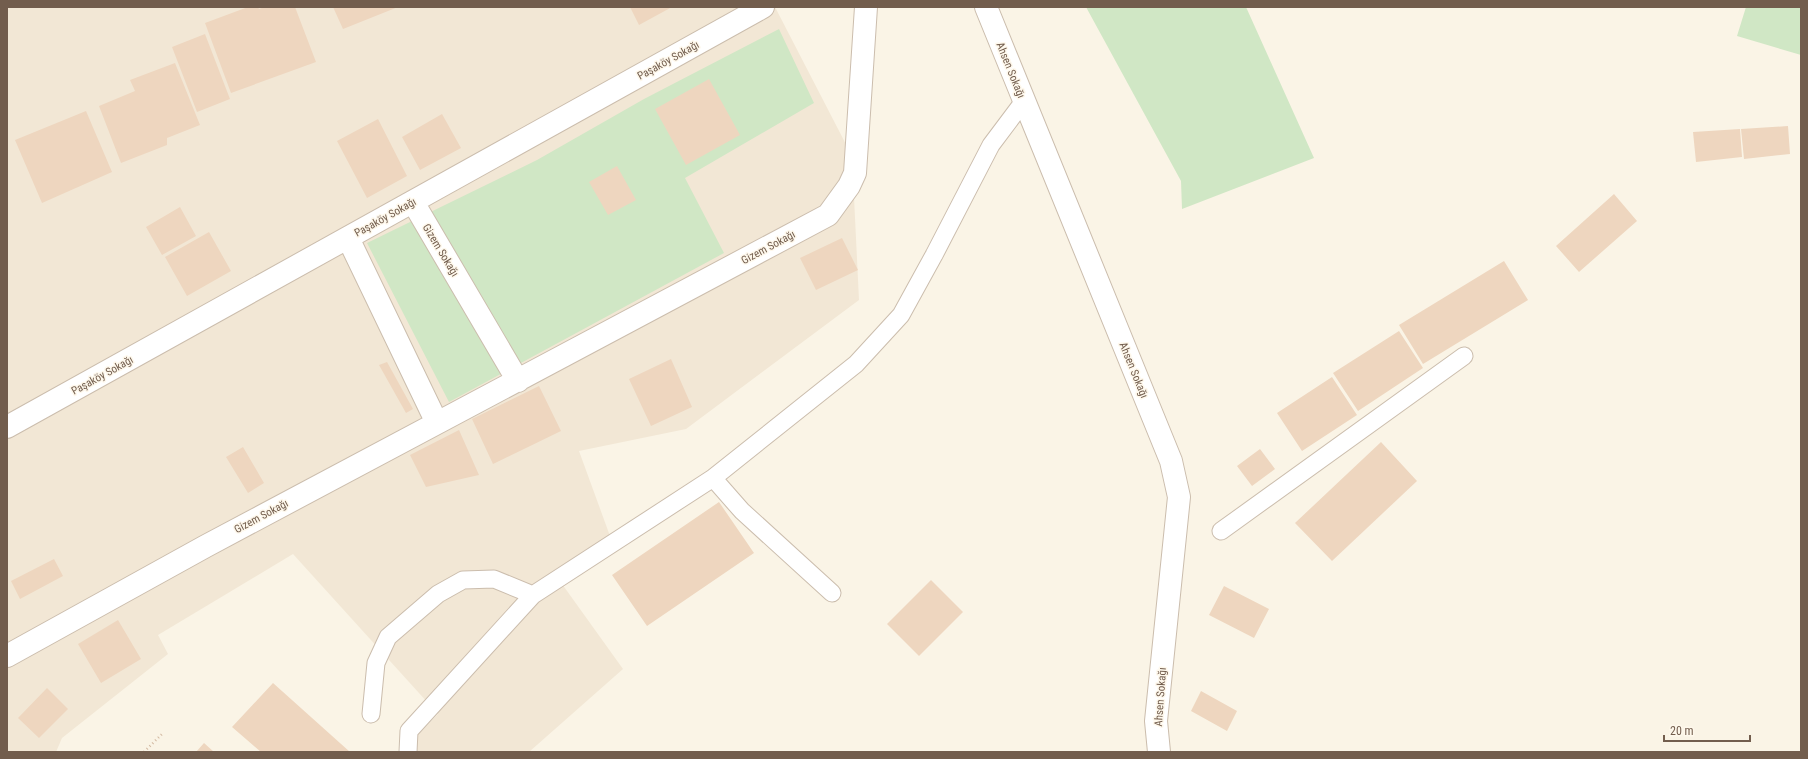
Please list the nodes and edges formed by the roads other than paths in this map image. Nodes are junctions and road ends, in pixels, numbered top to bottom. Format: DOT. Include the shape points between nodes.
graph roads {
  1 [pos="763,7"];
  2 [pos="866,7"];
  3 [pos="986,7"];
  4 [pos="1024,101"];
  5 [pos="412,202"];
  6 [pos="348,238"];
  7 [pos="1464,356"];
  8 [pos="518,381"];
  9 [pos="437,423"];
  10 [pos="7,427"];
  11 [pos="713,478"];
  12 [pos="1221,531"];
  13 [pos="832,593"];
  14 [pos="534,595"];
  15 [pos="7,656"];
  16 [pos="371,714"];
  17 [pos="408,752"];
  18 [pos="1159,752"];
  1 -- 5 [label="street, Paşaköy Sokağı"];
  2 -- 8 [label="street, Gizem Sokağı" via="855,173 828,215"];
  3 -- 4 [label="street, Ahsen Sokağı"];
  4 -- 11 [label="lane" via="991,145 901,315 856,364"];
  4 -- 18 [label="street, Ahsen Sokağı" via="1171,461 1179,497 1156,721"];
  5 -- 6 [label="street, Paşaköy Sokağı"];
  5 -- 8 [label="street, Gizem Sokağı"];
  6 -- 9 [label="street"];
  6 -- 10 [label="street, Paşaköy Sokağı"];
  7 -- 12 [label="lane"];
  8 -- 9 [label="street, Gizem Sokağı"];
  9 -- 15 [label="street, Gizem Sokağı"];
  11 -- 13 [label="lane" via="742,511"];
  11 -- 14 [label="lane"];
  14 -- 16 [label="lane" via="494,579 463,580 438,594 388,637 376,663"];
  14 -- 17 [label="lane" via="408,731"];
}
